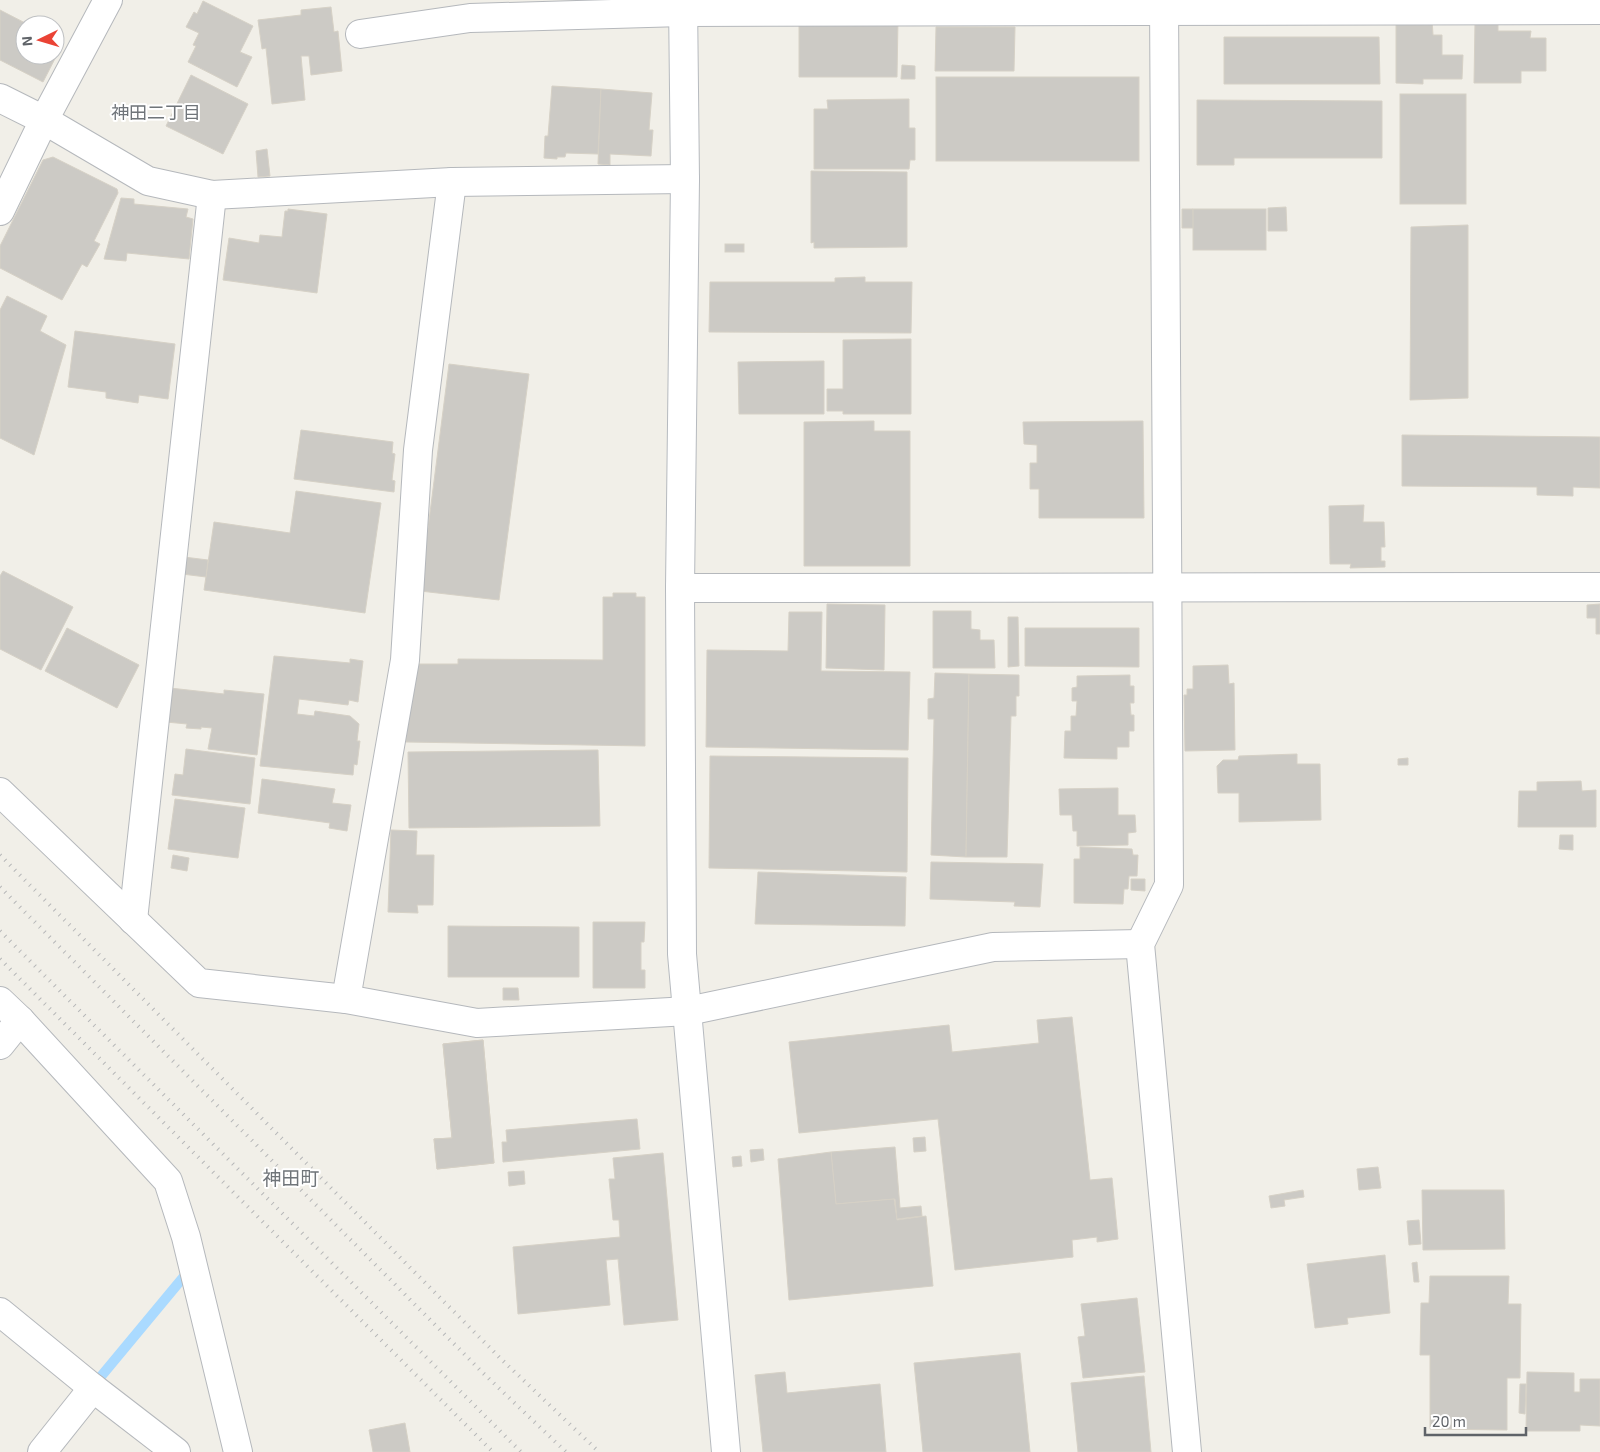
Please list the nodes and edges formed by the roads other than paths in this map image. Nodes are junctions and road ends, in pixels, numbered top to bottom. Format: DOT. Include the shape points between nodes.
graph roads {
  1 [pos="108,0"];
  2 [pos="1164,5"];
  3 [pos="683,6"];
  4 [pos="1600,10"];
  5 [pos="360,34"];
  6 [pos="0,98"];
  7 [pos="44,120"];
  8 [pos="685,179"];
  9 [pos="452,182"];
  10 [pos="212,195"];
  11 [pos="0,211"];
  12 [pos="1600,586"];
  13 [pos="1167,587"];
  14 [pos="680,588"];
  15 [pos="0,792"];
  16 [pos="133,920"];
  17 [pos="1140,944"];
  18 [pos="346,999"];
  19 [pos="0,1001"];
  20 [pos="688,1011"];
  21 [pos="20,1020"];
  22 [pos="0,1045"];
  23 [pos="0,1312"];
  24 [pos="93,1388"];
  25 [pos="42,1452"];
  26 [pos="176,1452"];
  27 [pos="238,1452"];
  28 [pos="726,1452"];
  29 [pos="1187,1452"];
  1 -- 7 [label="street"];
  2 -- 3 [label="street"];
  2 -- 4 [label="street"];
  2 -- 13 [label="street"];
  3 -- 5 [label="street" via="470,18"];
  3 -- 8 [label="street"];
  6 -- 7 [label="street"];
  7 -- 10 [label="street" via="148,181"];
  7 -- 11 [label="street"];
  8 -- 9 [label="street"];
  8 -- 14 [label="street"];
  9 -- 10 [label="street"];
  9 -- 18 [label="street" via="418,450 405,660"];
  10 -- 16 [label="street"];
  12 -- 13 [label="street"];
  13 -- 14 [label="street"];
  13 -- 17 [label="street" via="1169,885"];
  14 -- 20 [label="street" via="682,954"];
  15 -- 16 [label="street"];
  16 -- 18 [label="street" via="199,983"];
  17 -- 20 [label="street" via="993,947"];
  17 -- 29 [label="street"];
  18 -- 20 [label="street" via="477,1023"];
  19 -- 21 [label="street"];
  20 -- 28 [label="street"];
  21 -- 22 [label="street"];
  21 -- 27 [label="street" via="168,1181 186,1237"];
  23 -- 24 [label="street"];
  24 -- 25 [label="street"];
  24 -- 26 [label="street"];
}
